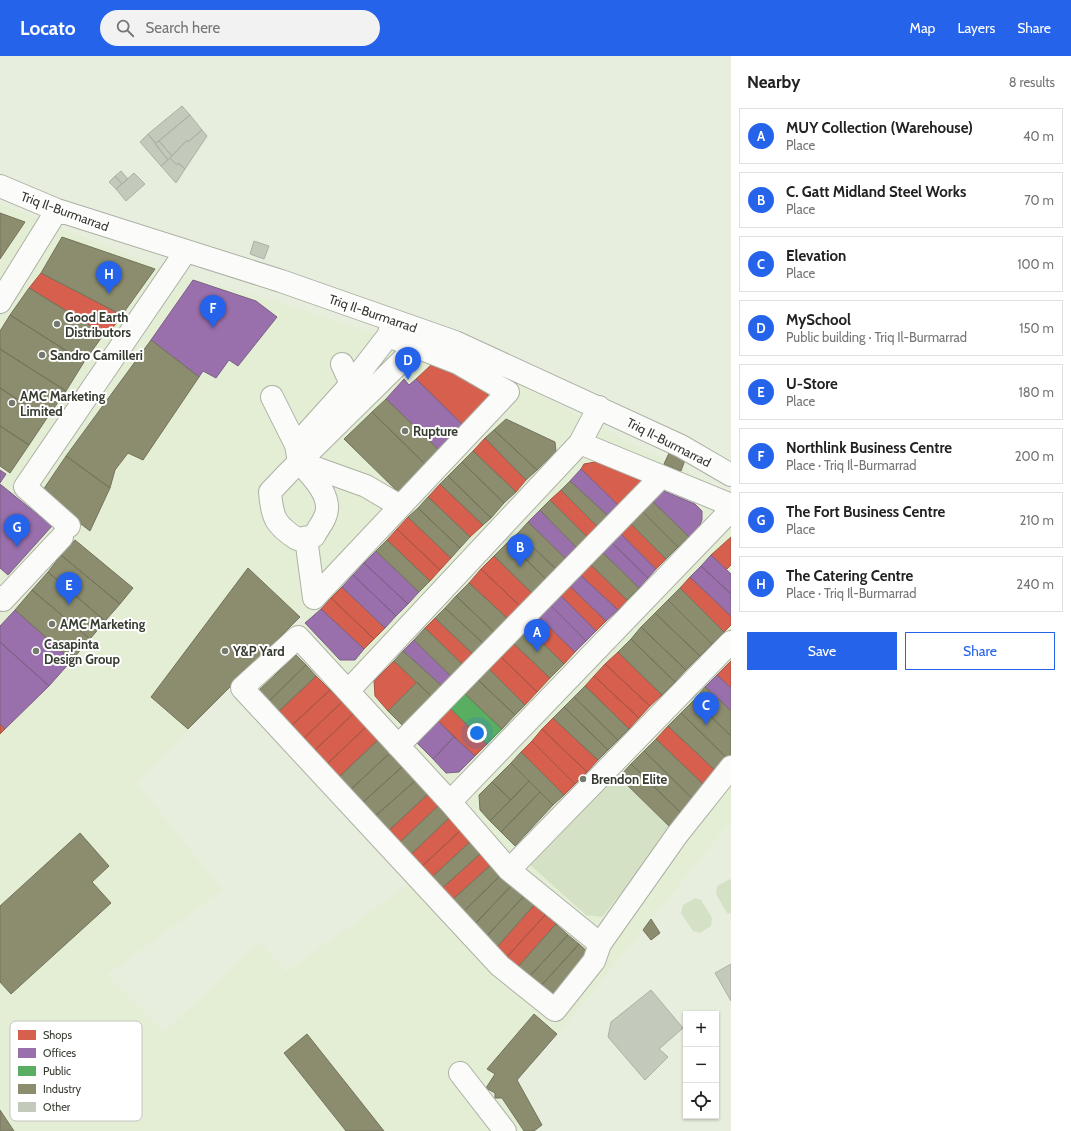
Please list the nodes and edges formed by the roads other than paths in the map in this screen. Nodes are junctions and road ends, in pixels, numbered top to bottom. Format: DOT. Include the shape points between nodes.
graph roads {
  1 [pos="0,186"];
  2 [pos="57,210"];
  3 [pos="186,251"];
  4 [pos="0,302"];
  5 [pos="391,328"];
  6 [pos="423,340"];
  7 [pos="342,364"];
  8 [pos="351,384"];
  9 [pos="272,397"];
  10 [pos="599,407"];
  11 [pos="580,444"];
  12 [pos="298,454"];
  13 [pos="731,475"];
  14 [pos="661,477"];
  15 [pos="731,505"];
  16 [pos="400,506"];
  17 [pos="731,510"];
  18 [pos="306,538"];
  19 [pos="1,600"];
  20 [pos="731,642"];
  21 [pos="349,690"];
  22 [pos="398,746"];
  23 [pos="731,767"];
  24 [pos="450,802"];
  25 [pos="509,870"];
  26 [pos="600,944"];
  27 [pos="460,1073"];
  28 [pos="505,1131"];
  1 -- 2 [label="street, Triq Il-Burmarrad"];
  2 -- 3 [label="street, Triq Il-Burmarrad"];
  2 -- 4 [label="street"];
  3 -- 5 [label="street, Triq Il-Burmarrad" via="281,281"];
  3 -- 19 [label="street" via="25,487 66,532"];
  5 -- 6 [label="street, Triq Il-Burmarrad"];
  5 -- 8 [label="street"];
  6 -- 10 [label="street, Triq Il-Burmarrad" via="455,342"];
  6 -- 12 [label="street"];
  6 -- 16 [label="street" via="508,392"];
  7 -- 8 [label="street"];
  8 -- 12 [label="street"];
  9 -- 12 [label="street"];
  10 -- 11 [label="street"];
  10 -- 13 [label="street, Triq Il-Burmarrad" via="681,446"];
  11 -- 14 [label="street"];
  11 -- 21 [label="street"];
  12 -- 16 [label="street" via="366,486"];
  12 -- 18 [label="street" via="326,497 326,515 314,536"];
  12 -- 18 [label="street" via="270,492 271,512 283,530 297,539"];
  14 -- 15 [label="street"];
  14 -- 22 [label="street"];
  16 -- 18 [label="street" via="314,598"];
  17 -- 24 [label="street"];
  20 -- 25 [label="street"];
  21 -- 22 [label="street"];
  21 -- 26 [label="street" via="298,637 242,688 500,966 555,1010 594,961"];
  22 -- 24 [label="street"];
  23 -- 26 [label="street" via="677,835"];
  24 -- 25 [label="street"];
  25 -- 26 [label="street"];
  27 -- 28 [label="street"];
}
